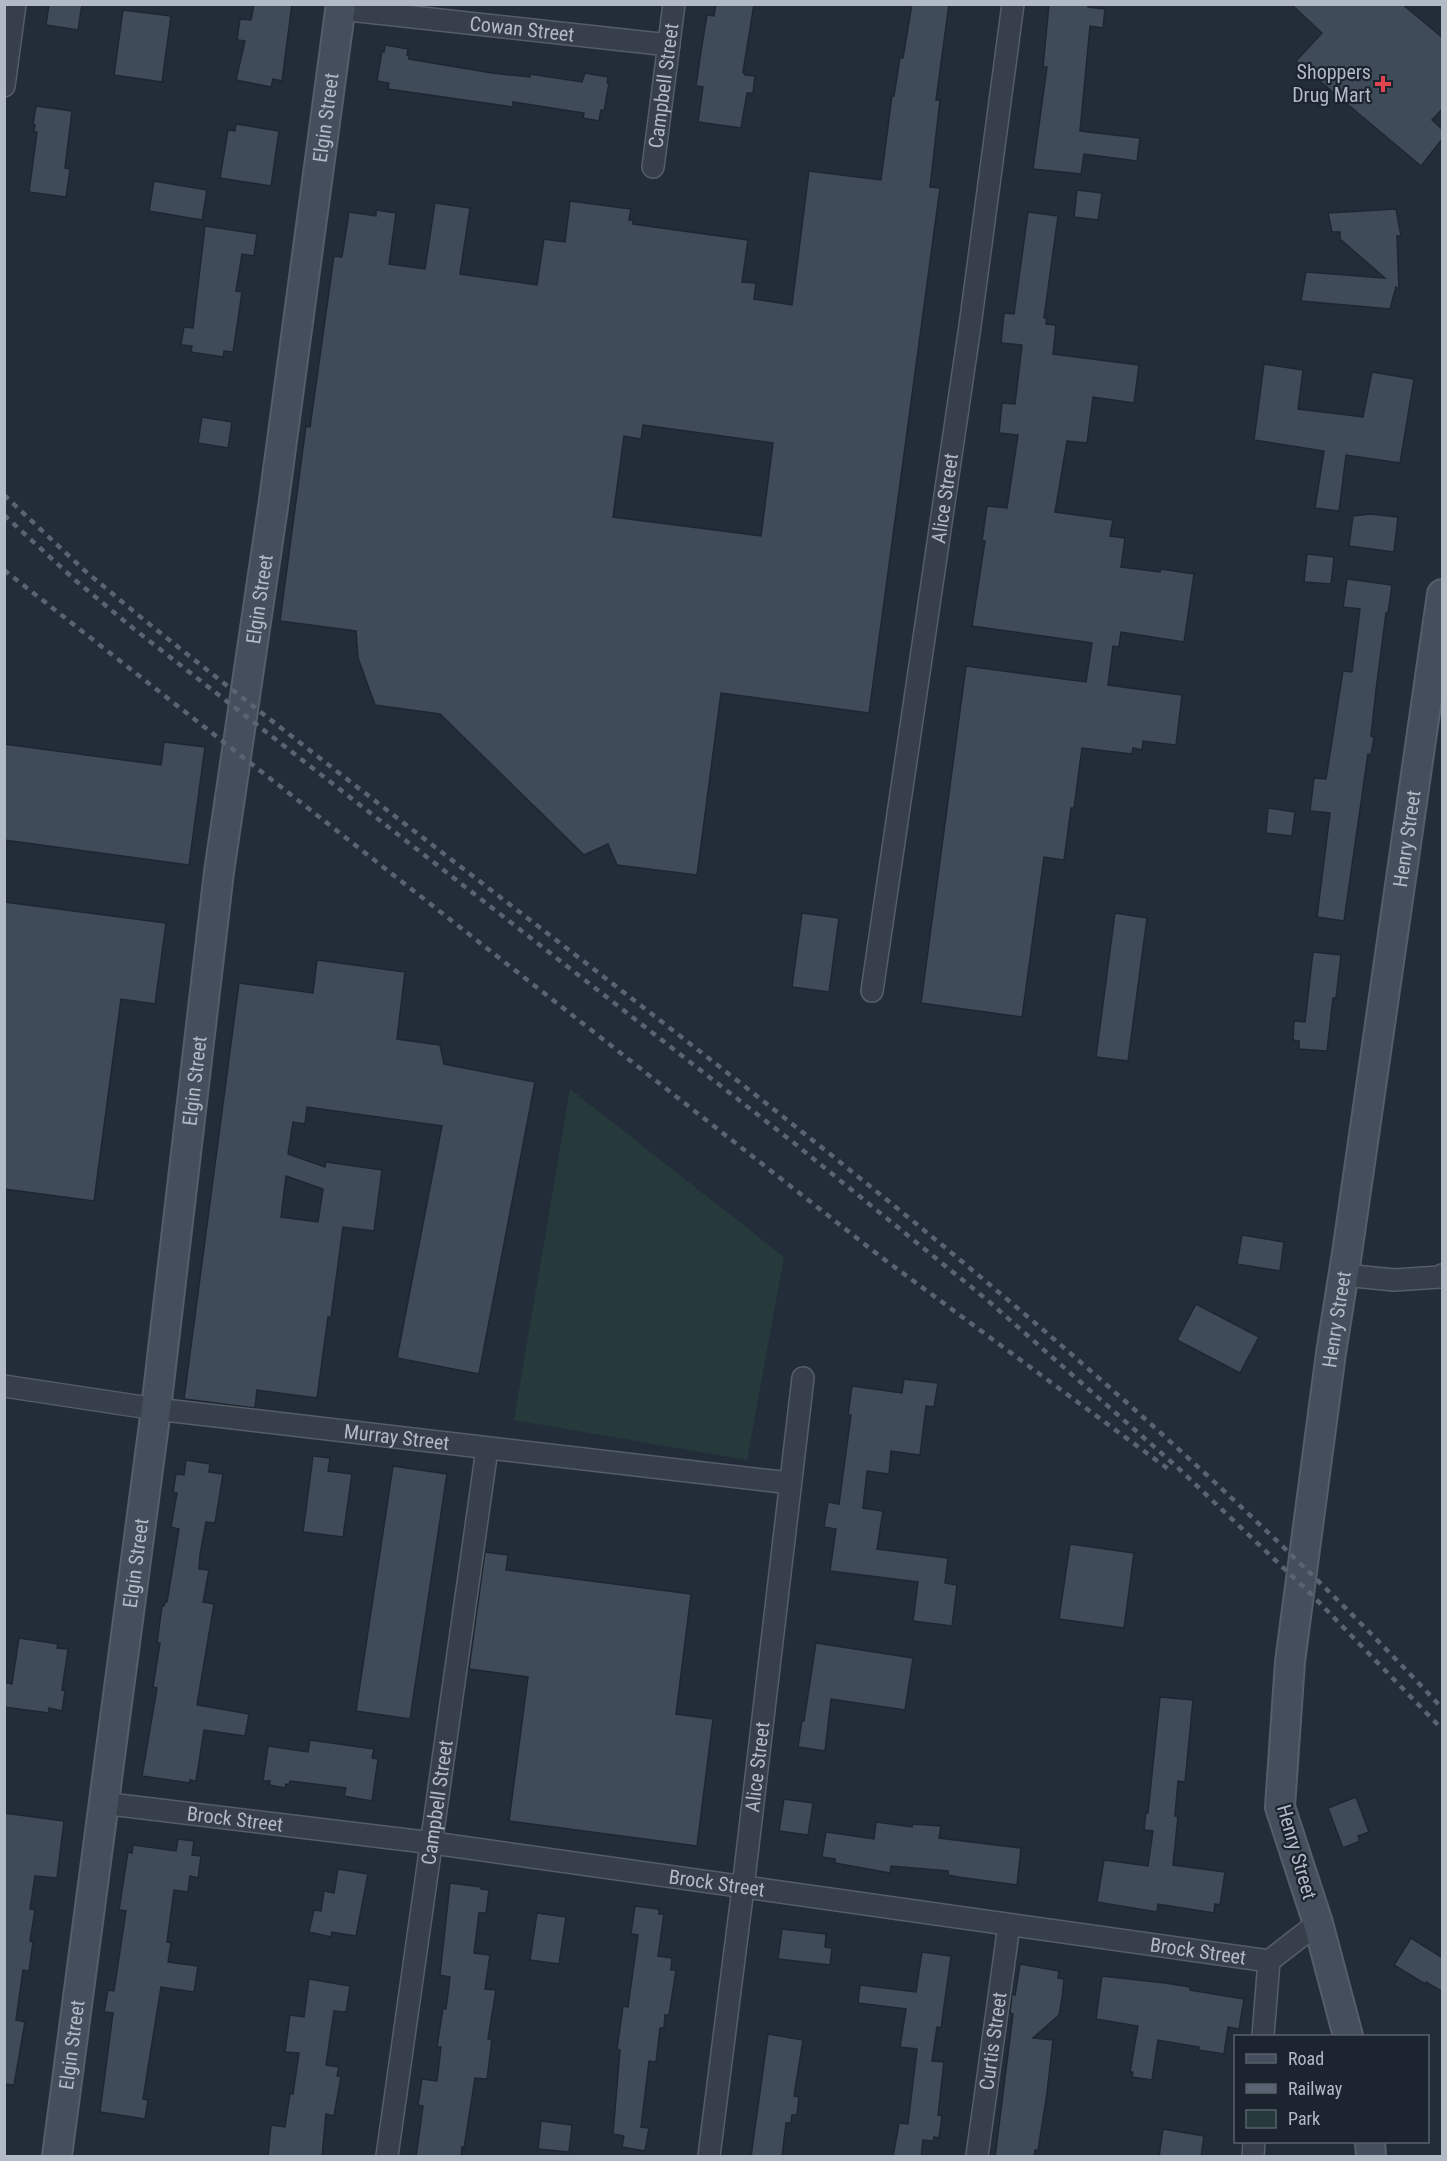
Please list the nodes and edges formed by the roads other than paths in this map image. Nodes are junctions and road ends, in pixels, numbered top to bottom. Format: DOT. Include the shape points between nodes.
graph roads {
  1 [pos="15,4"];
  2 [pos="674,4"];
  3 [pos="1013,4"];
  4 [pos="340,7"];
  5 [pos="669,45"];
  6 [pos="4,86"];
  7 [pos="653,167"];
  8 [pos="1443,594"];
  9 [pos="872,991"];
  10 [pos="1344,1275"];
  11 [pos="1443,1275"];
  12 [pos="803,1378"];
  13 [pos="4,1386"];
  14 [pos="156,1409"];
  15 [pos="488,1449"];
  16 [pos="790,1483"];
  17 [pos="102,1803"];
  18 [pos="433,1843"];
  19 [pos="743,1888"];
  20 [pos="1318,1923"];
  21 [pos="1009,1925"];
  22 [pos="1269,1961"];
  23 [pos="1263,2035"];
  24 [pos="1347,2035"];
  25 [pos="57,2157"];
  26 [pos="387,2157"];
  27 [pos="709,2157"];
  28 [pos="977,2157"];
  1 -- 6 [label="street"];
  2 -- 5 [label="street, Campbell Street"];
  3 -- 9 [label="street, Alice Street"];
  4 -- 5 [label="street, Cowan Street"];
  4 -- 14 [label="main road, Elgin Street" via="219,872"];
  5 -- 7 [label="street, Campbell Street"];
  8 -- 10 [label="main road, Henry Street"];
  10 -- 11 [label="street" via="1394,1280"];
  10 -- 20 [label="main road, Henry Street" via="1290,1662 1280,1807"];
  12 -- 16 [label="street, Alice Street"];
  13 -- 14 [label="street, Murray Street"];
  14 -- 15 [label="street, Murray Street"];
  14 -- 17 [label="main road, Elgin Street"];
  15 -- 16 [label="street, Murray Street"];
  15 -- 18 [label="street, Campbell Street"];
  16 -- 19 [label="street, Alice Street"];
  17 -- 18 [label="street, Brock Street"];
  17 -- 25 [label="main road, Elgin Street"];
  18 -- 19 [label="street, Brock Street"];
  18 -- 26 [label="street, Campbell Street"];
  19 -- 21 [label="street, Brock Street"];
  19 -- 27 [label="street, Alice Street"];
  20 -- 22 [label="street, Brock Street"];
  20 -- 24 [label="main road, Henry Street"];
  21 -- 22 [label="street, Brock Street"];
  21 -- 28 [label="street, Curtis Street"];
  22 -- 23 [label="street"];
}
